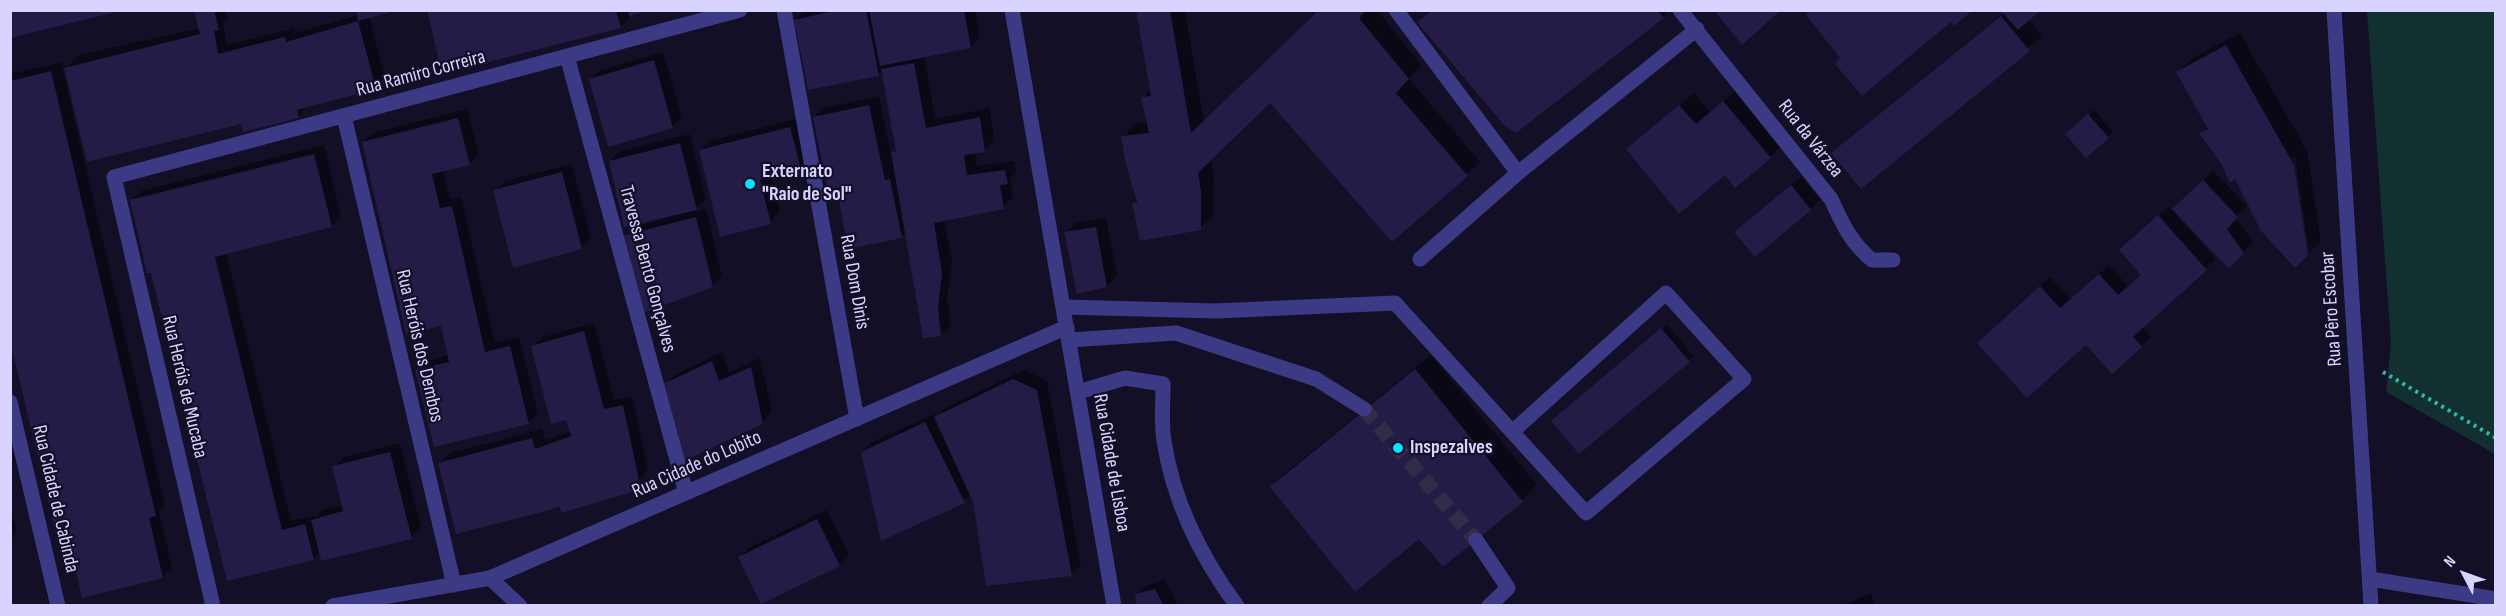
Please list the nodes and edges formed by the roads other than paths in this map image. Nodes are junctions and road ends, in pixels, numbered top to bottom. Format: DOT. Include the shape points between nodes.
graph roads {
  1 [pos="740,10"];
  2 [pos="784,10"];
  3 [pos="1012,10"];
  4 [pos="1396,10"];
  5 [pos="1680,10"];
  6 [pos="2334,10"];
  7 [pos="1697,29"];
  8 [pos="567,56"];
  9 [pos="344,116"];
  10 [pos="1518,172"];
  11 [pos="114,177"];
  12 [pos="1420,259"];
  13 [pos="1893,260"];
  14 [pos="1064,307"];
  15 [pos="1068,333"];
  16 [pos="1078,392"];
  17 [pos="10,402"];
  18 [pos="1364,409"];
  19 [pos="857,418"];
  20 [pos="14,431"];
  21 [pos="1512,432"];
  22 [pos="686,493"];
  23 [pos="1476,540"];
  24 [pos="490,578"];
  25 [pos="2370,579"];
  26 [pos="454,585"];
  27 [pos="2496,601"];
  28 [pos="58,606"];
  29 [pos="213,606"];
  30 [pos="333,606"];
  31 [pos="520,606"];
  32 [pos="1114,606"];
  33 [pos="1237,606"];
  34 [pos="1489,606"];
  35 [pos="2372,606"];
  1 -- 8 [label="street, Rua Ramiro Correira"];
  2 -- 19 [label="street, Rua Dom Dinis"];
  3 -- 14 [label="street, Rua Cidade de Lisboa"];
  4 -- 10 [label="street"];
  5 -- 7 [label="street, Rua da Várzea"];
  6 -- 25 [label="street, Rua Pêro Escobar"];
  7 -- 10 [label="street"];
  7 -- 13 [label="street, Rua da Várzea" via="1831,199 1846,233 1860,251 1872,260"];
  8 -- 9 [label="street, Rua Ramiro Correira"];
  8 -- 22 [label="street, Travessa Bento Gonçalves"];
  9 -- 11 [label="street, Rua Ramiro Correira"];
  9 -- 26 [label="street, Rua Heróis dos Dembos"];
  10 -- 12 [label="street"];
  11 -- 29 [label="street, Rua Heróis de Mucaba"];
  14 -- 15 [label="street, Rua Cidade de Lisboa"];
  14 -- 21 [label="street" via="1216,311 1395,303"];
  15 -- 16 [label="street, Rua Cidade de Lisboa"];
  15 -- 18 [label="street, Rua Cidade do Lobito" via="1176,333 1316,379"];
  15 -- 19 [label="street, Rua Cidade do Lobito"];
  16 -- 32 [label="street, Rua Cidade de Lisboa"];
  16 -- 33 [label="street" via="1125,378 1163,384 1163,440 1182,513"];
  17 -- 20 [label="street, Rua Cidade de Cabinda"];
  19 -- 22 [label="street, Rua Cidade do Lobito"];
  20 -- 28 [label="street, Rua Cidade de Cabinda"];
  21 -- 21 [label="street" via="1666,293 1744,380 1586,513"];
  22 -- 24 [label="street, Rua Cidade do Lobito"];
  23 -- 34 [label="street" via="1508,588"];
  24 -- 26 [label="street, Rua Cidade do Lobito"];
  24 -- 31 [label="street"];
  25 -- 27 [label="street"];
  25 -- 35 [label="street, Rua Pêro Escobar"];
  26 -- 30 [label="street, Rua Cidade do Lobito"];
}
